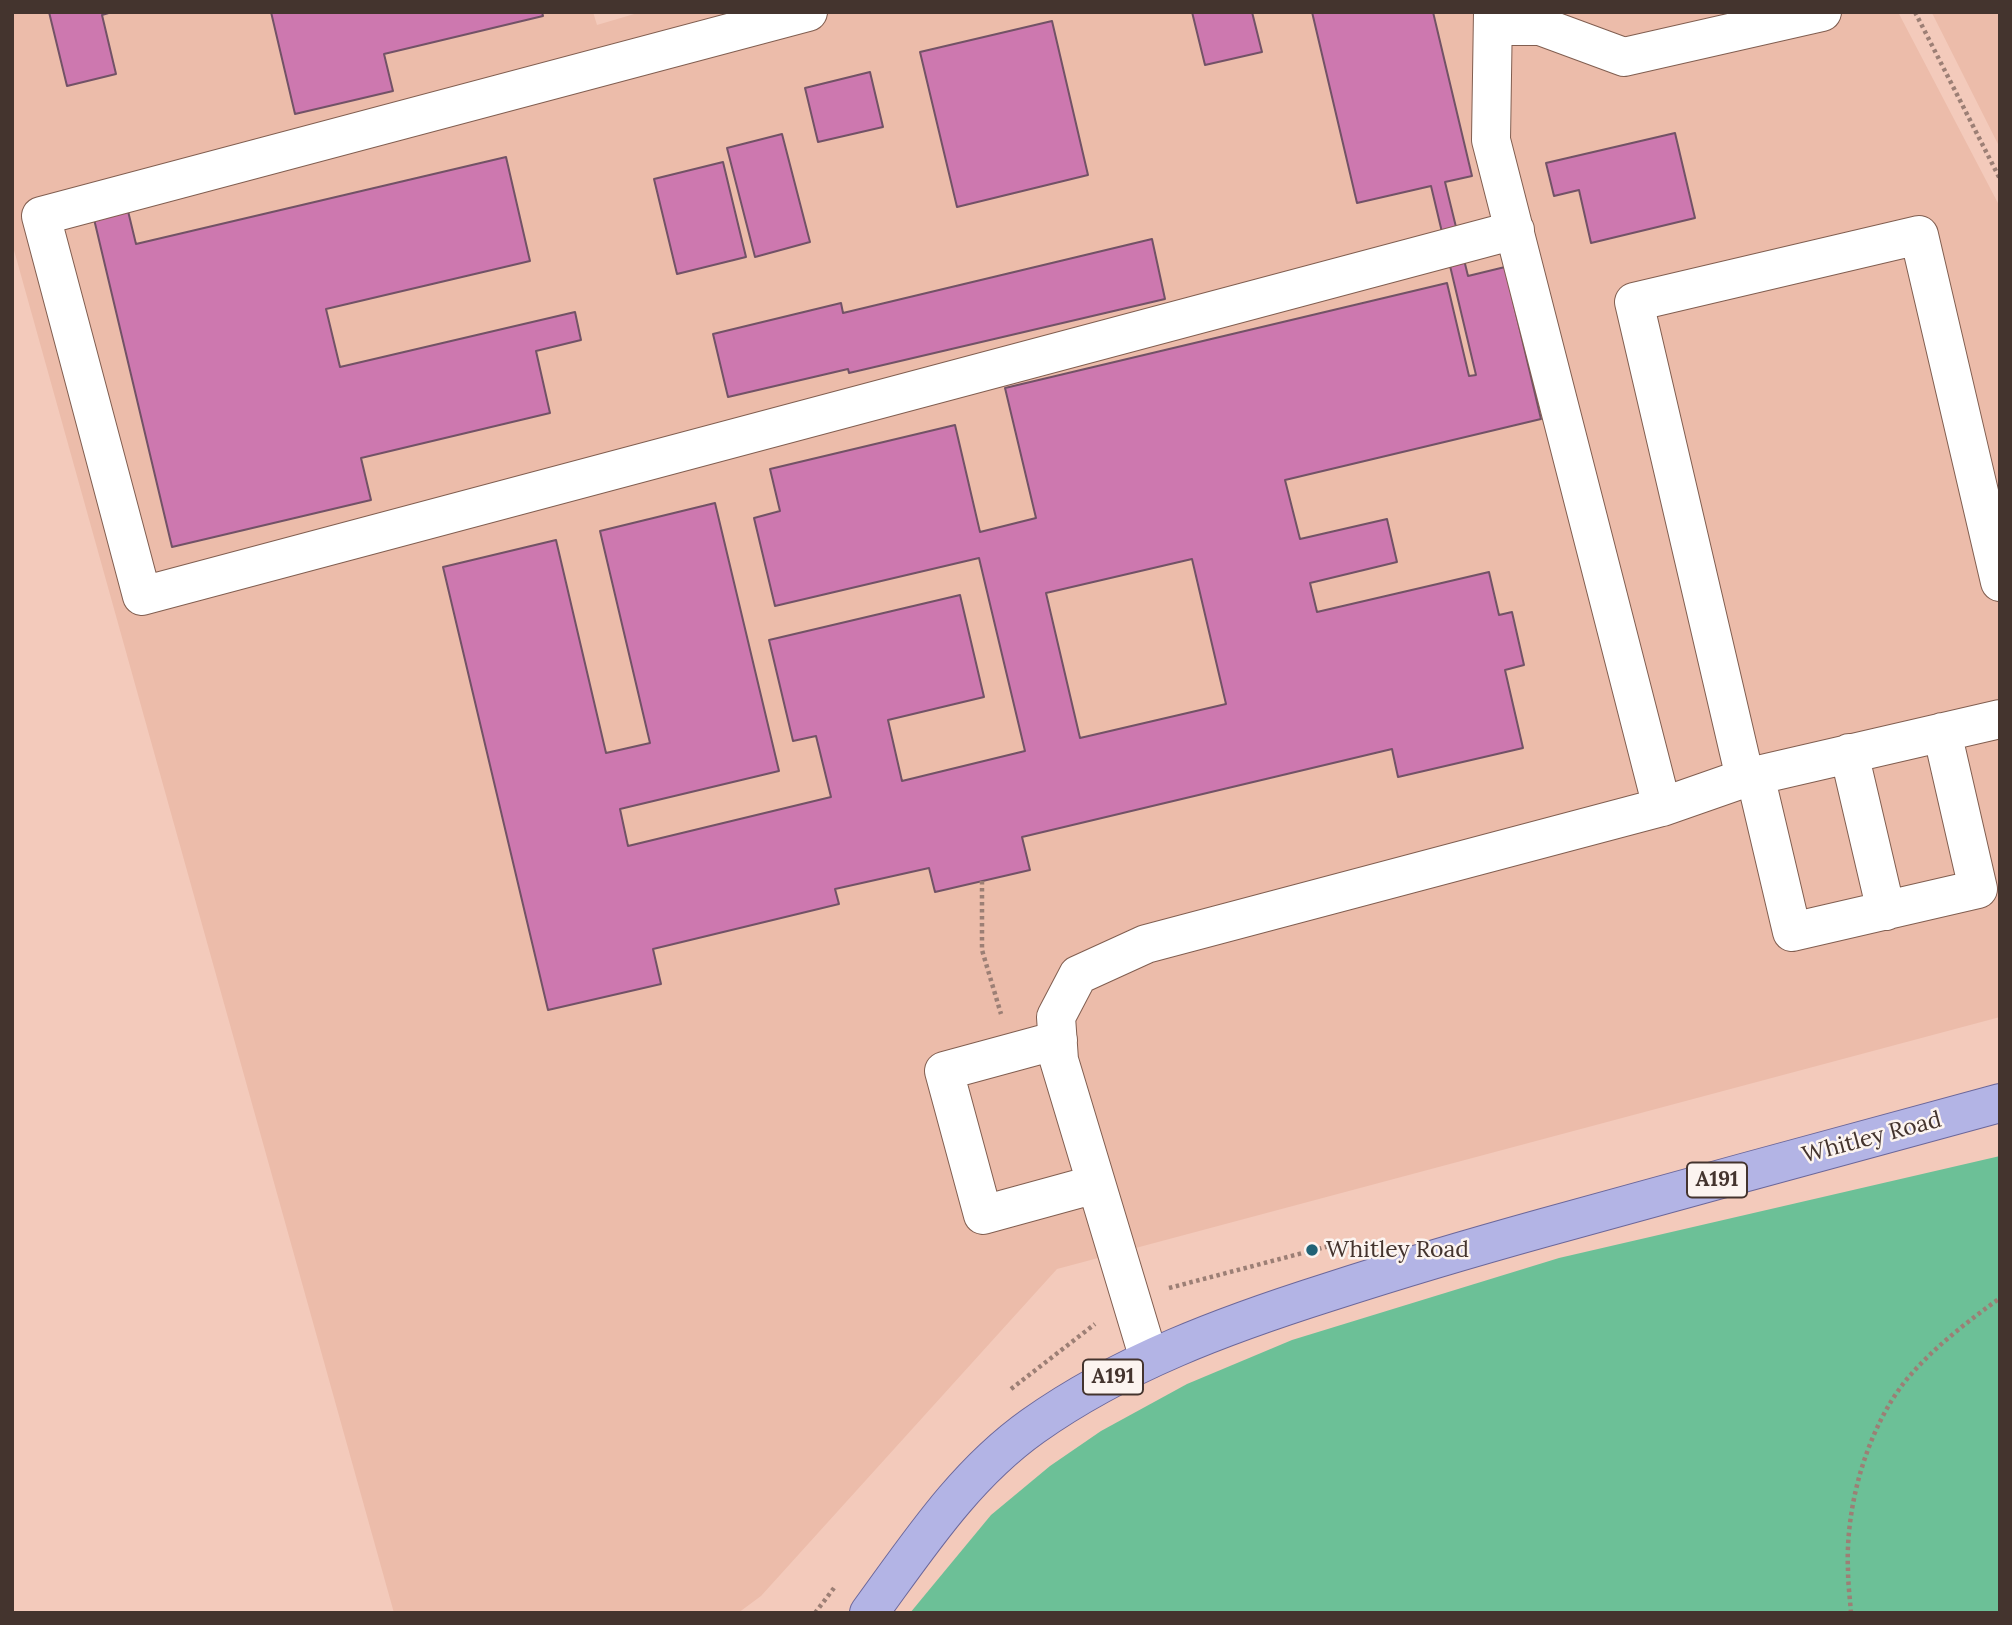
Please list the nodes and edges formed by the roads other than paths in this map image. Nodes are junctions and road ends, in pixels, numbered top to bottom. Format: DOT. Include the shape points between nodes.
graph roads {
  1 [pos="808,12"];
  2 [pos="1822,12"];
  3 [pos="1493,19"];
  4 [pos="1515,230"];
  5 [pos="2000,582"];
  6 [pos="2000,719"];
  7 [pos="1942,732"];
  8 [pos="1849,753"];
  9 [pos="1750,777"];
  10 [pos="1662,807"];
  11 [pos="1886,911"];
  12 [pos="1058,1040"];
  13 [pos="2000,1102"];
  14 [pos="1096,1184"];
  15 [pos="1149,1359"];
  16 [pos="869,1613"];
  1 -- 4 [label="lane" via="41,216 142,596"];
  2 -- 3 [label="lane" via="1624,57 1540,26"];
  3 -- 4 [label="lane" via="1491,140"];
  4 -- 10 [label="lane"];
  5 -- 9 [label="lane" via="1919,235 1634,302"];
  6 -- 7 [label="lane"];
  7 -- 8 [label="lane"];
  7 -- 11 [label="lane" via="1978,889"];
  8 -- 9 [label="lane"];
  8 -- 11 [label="lane"];
  9 -- 10 [label="lane"];
  9 -- 11 [label="lane" via="1792,932"];
  10 -- 12 [label="lane" via="1146,944 1078,975 1056,1017"];
  12 -- 14 [label="lane" via="1059,1060"];
  12 -- 14 [label="lane" via="944,1071 983,1215"];
  13 -- 15 [label="main road, Whitley Road / A191" via="1435,1258 1250,1317"];
  14 -- 15 [label="lane"];
  15 -- 16 [label="main road, Whitley Road / A191" via="1089,1389 998,1455 952,1501"];
}
